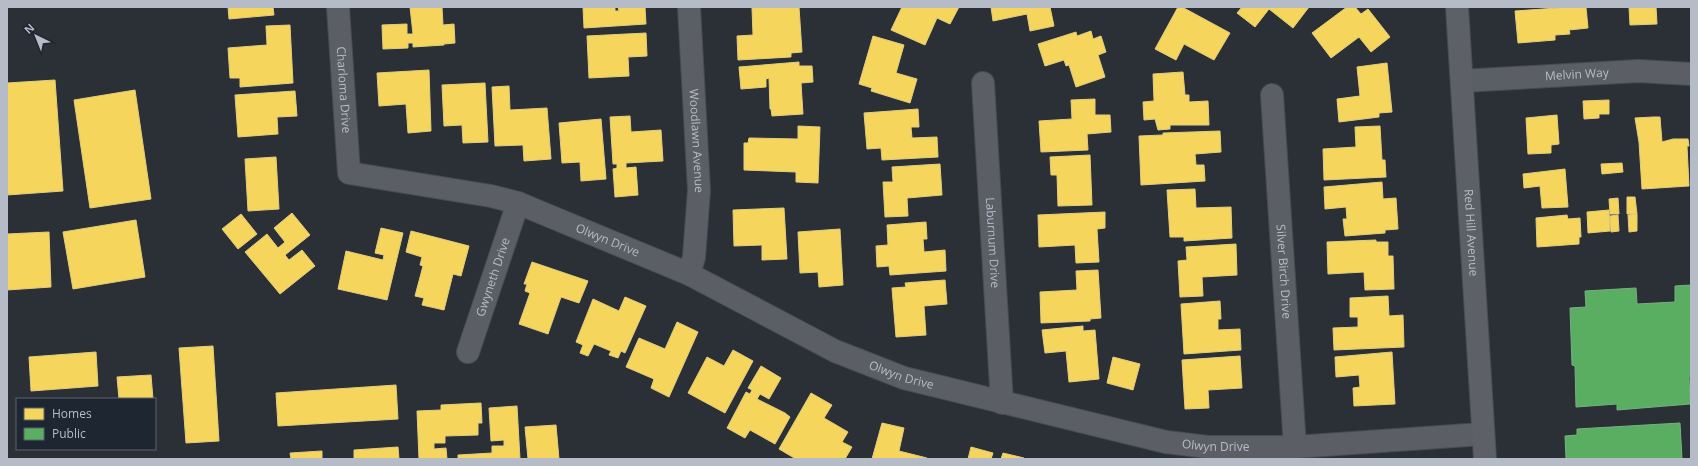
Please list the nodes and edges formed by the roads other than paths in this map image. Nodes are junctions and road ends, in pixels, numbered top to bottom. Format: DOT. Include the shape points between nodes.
graph roads {
  1 [pos="338,7"];
  2 [pos="689,7"];
  3 [pos="1457,7"];
  4 [pos="1691,74"];
  5 [pos="1462,81"];
  6 [pos="983,83"];
  7 [pos="1272,95"];
  8 [pos="349,173"];
  9 [pos="518,203"];
  10 [pos="689,274"];
  11 [pos="468,352"];
  12 [pos="1002,403"];
  13 [pos="1483,434"];
  14 [pos="1295,447"];
  15 [pos="1485,459"];
  1 -- 8 [label="street, Charloma Drive"];
  2 -- 10 [label="street, Woodlawn Avenue" via="699,190 694,257"];
  3 -- 5 [label="main road, Red Hill Avenue"];
  4 -- 5 [label="street, Melvin Way" via="1638,72"];
  5 -- 13 [label="main road, Red Hill Avenue"];
  6 -- 12 [label="street, Laburnum Drive"];
  7 -- 14 [label="street, Silver Birch Drive"];
  8 -- 9 [label="street, Olwyn Drive" via="491,196"];
  9 -- 10 [label="street, Olwyn Drive"];
  9 -- 11 [label="street, Gwyneth Drive"];
  10 -- 12 [label="street, Olwyn Drive" via="835,351 904,378"];
  12 -- 14 [label="street, Olwyn Drive" via="1166,442 1208,447"];
  13 -- 14 [label="street, Olwyn Drive"];
  13 -- 15 [label="main road, Red Hill Avenue"];
}
